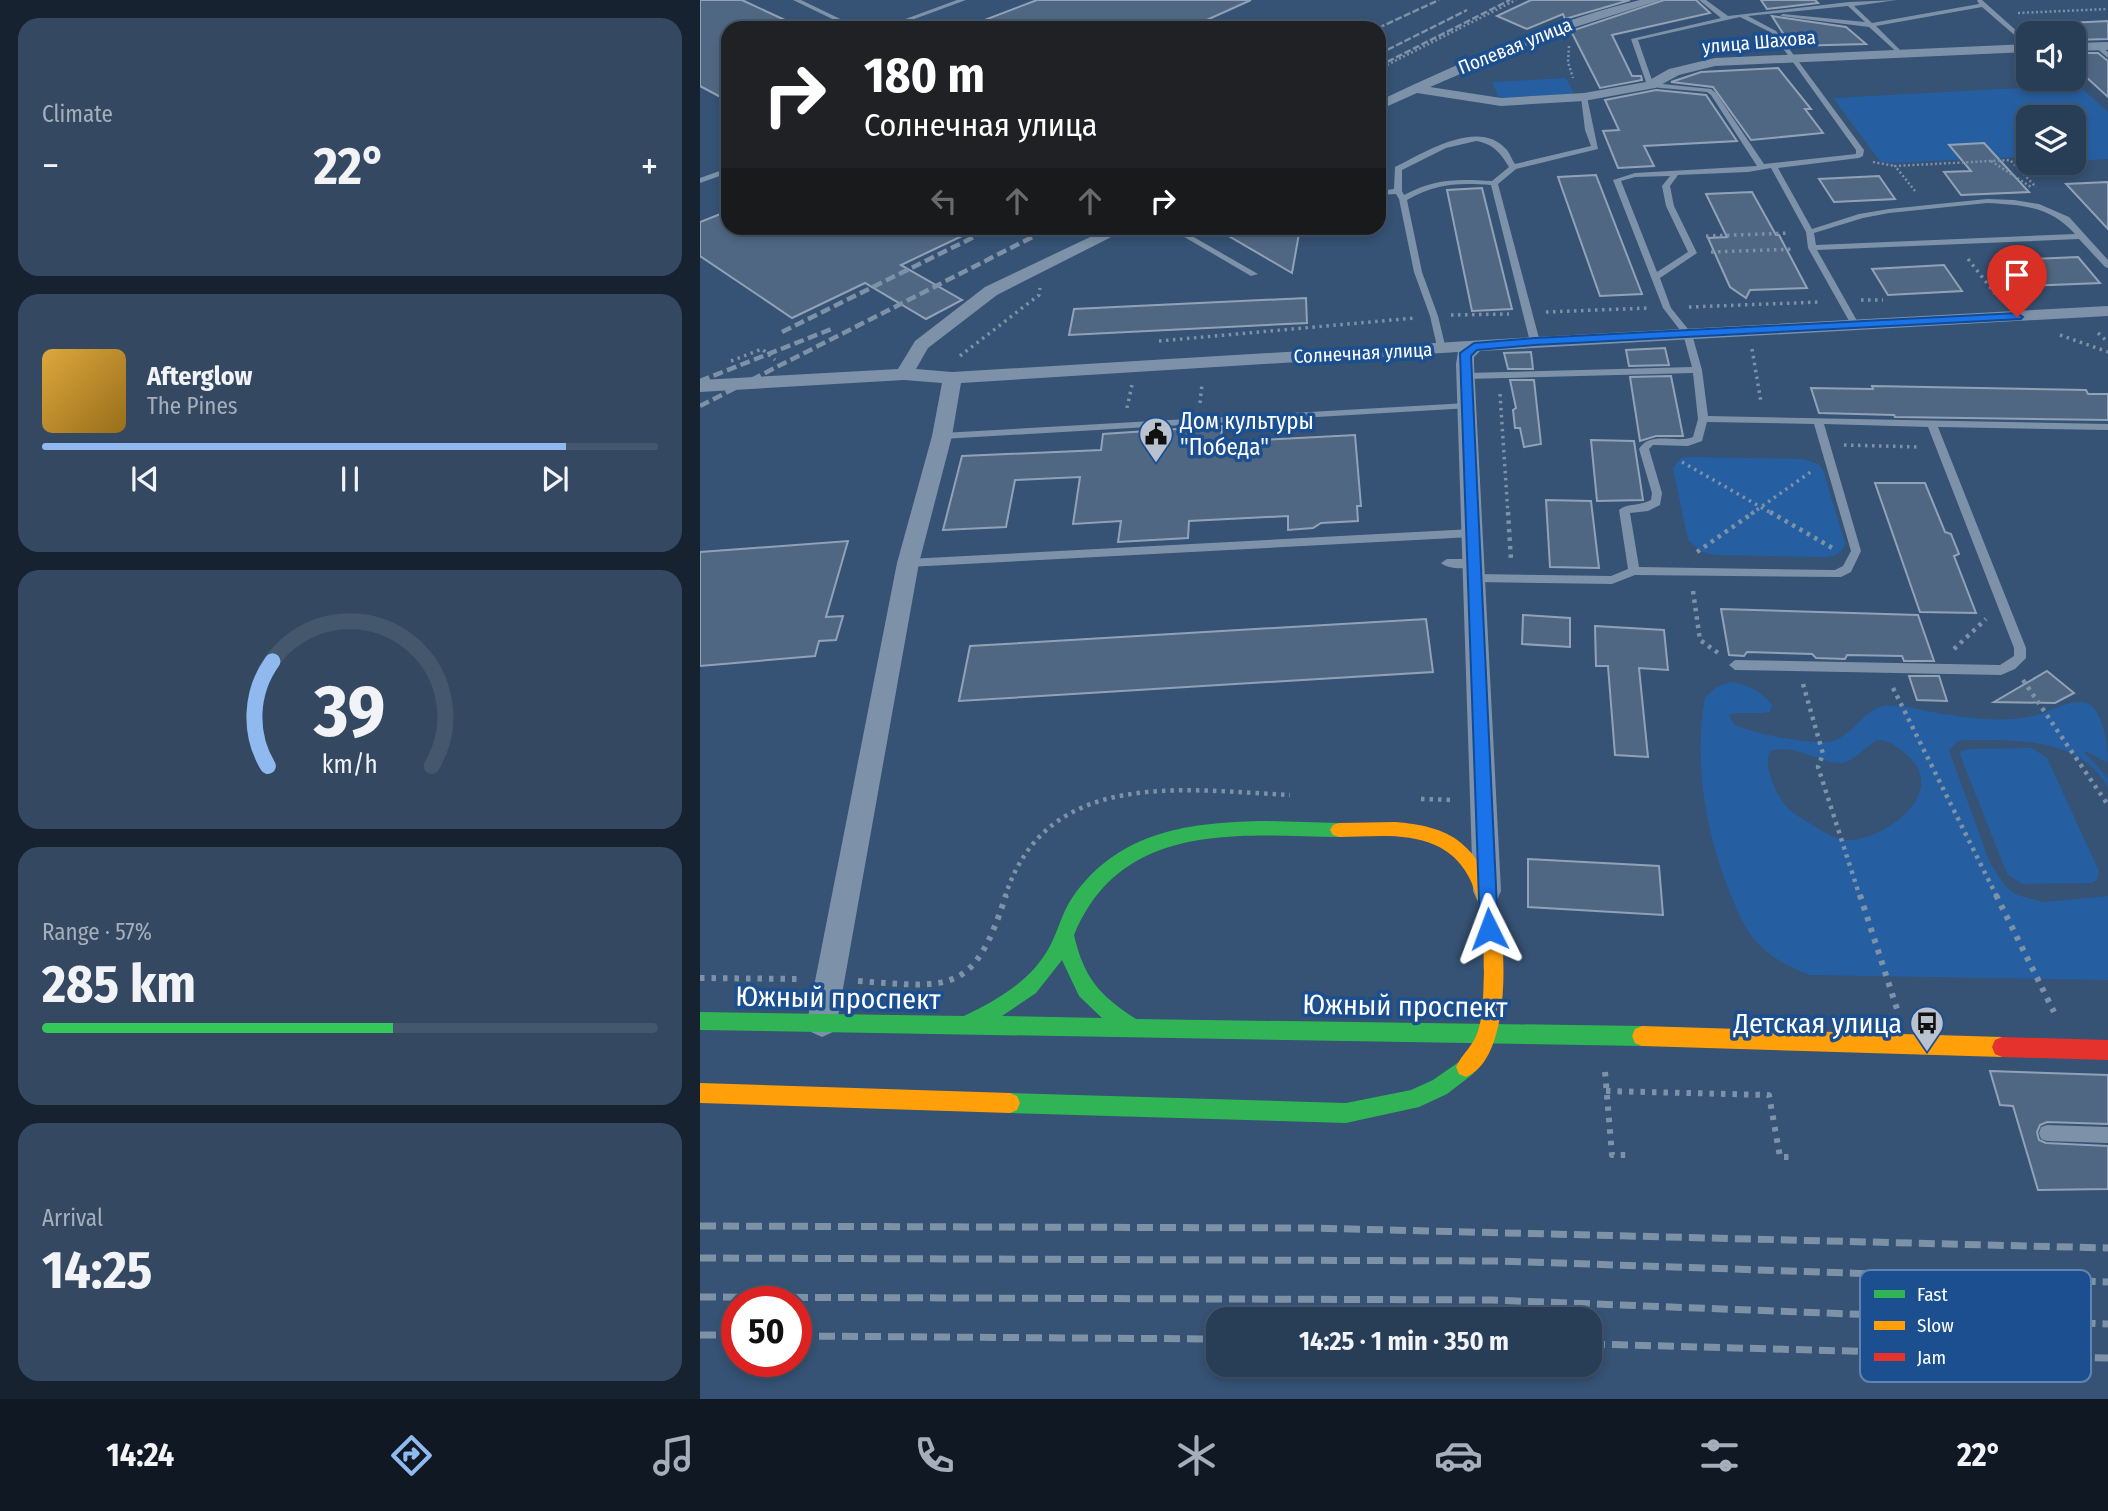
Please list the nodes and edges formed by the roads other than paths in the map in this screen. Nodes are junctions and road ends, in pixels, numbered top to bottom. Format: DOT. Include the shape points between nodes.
graph roads {
  1 [pos="796,0"];
  2 [pos="963,0"];
  3 [pos="1655,0"];
  4 [pos="1702,0"];
  5 [pos="1894,0"];
  6 [pos="1980,2"];
  7 [pos="1849,4"];
  8 [pos="1755,14"];
  9 [pos="1741,15"];
  10 [pos="1727,18"];
  11 [pos="841,21"];
  12 [pos="904,21"];
  13 [pos="1871,25"];
  14 [pos="2016,35"];
  15 [pos="2102,46"];
  16 [pos="2016,47"];
  17 [pos="1901,54"];
  18 [pos="2108,56"];
  19 [pos="1791,58"];
  20 [pos="1650,85"];
  21 [pos="1415,89"];
  22 [pos="1584,97"];
  23 [pos="1386,103"];
  24 [pos="1773,166"];
  25 [pos="1513,167"];
  26 [pos="1762,167"];
  27 [pos="721,173"];
  28 [pos="1675,174"];
  29 [pos="700,181"];
  30 [pos="1494,183"];
  31 [pos="1386,194"];
  32 [pos="1401,195"];
  33 [pos="2066,219"];
  34 [pos="1810,232"];
  35 [pos="1107,235"];
  36 [pos="1185,235"];
  37 [pos="2082,236"];
  38 [pos="1812,248"];
  39 [pos="2108,265"];
  40 [pos="1254,274"];
  41 [pos="1655,277"];
  42 [pos="2108,311"];
  43 [pos="1856,326"];
  44 [pos="1687,334"];
  45 [pos="1535,342"];
  46 [pos="1474,346"];
  47 [pos="1441,349"];
  48 [pos="1697,370"];
  49 [pos="904,374"];
  50 [pos="1466,376"];
  51 [pos="952,378"];
  52 [pos="721,385"];
  53 [pos="700,386"];
  54 [pos="700,393"];
  55 [pos="1467,406"];
  56 [pos="1703,419"];
  57 [pos="1818,421"];
  58 [pos="1932,423"];
  59 [pos="2108,427"];
  60 [pos="942,436"];
  61 [pos="1472,533"];
  62 [pos="908,563"];
  63 [pos="1447,563"];
  64 [pos="1474,570"];
  65 [pos="1634,571"];
  66 [pos="1730,661"];
  67 [pos="1488,901"];
  68 [pos="1064,933"];
  69 [pos="700,1021"];
  70 [pos="822,1022"];
  71 [pos="961,1027"];
  72 [pos="1134,1028"];
  73 [pos="1488,1032"];
  74 [pos="2108,1050"];
  75 [pos="700,1093"];
  76 [pos="2047,1133"];
  77 [pos="2108,1135"];
  1 -- 11 [label="lane"];
  2 -- 12 [label="lane"];
  3 -- 21 [label="street, Полевая улица" via="1570,23"];
  4 -- 10 [label="lane"];
  5 -- 7 [label="lane"];
  6 -- 13 [label="lane"];
  6 -- 14 [label="lane"];
  7 -- 8 [label="lane"];
  7 -- 13 [label="lane"];
  8 -- 9 [label="lane"];
  8 -- 13 [label="lane"];
  9 -- 10 [label="lane"];
  9 -- 19 [label="lane" via="1774,32"];
  10 -- 20 [label="lane" via="1634,39"];
  13 -- 17 [label="lane"];
  15 -- 18 [label="lane"];
  16 -- 17 [label="street, улица Шахова"];
  17 -- 19 [label="street, улица Шахова"];
  19 -- 20 [label="street, улица Шахова" via="1715,62 1674,72"];
  19 -- 24 [label="lane" via="1860,150 1859,156"];
  20 -- 22 [label="street, улица Шахова"];
  20 -- 26 [label="lane" via="1709,90"];
  21 -- 22 [label="street, улица Шахова" via="1501,102"];
  21 -- 23 [label="street, Полевая улица"];
  22 -- 25 [label="lane" via="1595,146"];
  24 -- 26 [label="lane"];
  24 -- 34 [label="lane"];
  25 -- 30 [label="lane"];
  25 -- 32 [label="lane" via="1508,154 1489,141 1454,141 1398,169"];
  26 -- 28 [label="lane"];
  27 -- 29 [label="lane"];
  28 -- 41 [label="lane" via="1667,186 1670,205 1693,253"];
  28 -- 41 [label="lane" via="1617,180"];
  30 -- 32 [label="lane" via="1430,183"];
  30 -- 45 [label="lane"];
  31 -- 32 [label="lane"];
  32 -- 47 [label="lane"];
  33 -- 34 [label="lane" via="2036,206 1987,201 1862,216"];
  33 -- 37 [label="lane"];
  34 -- 38 [label="lane"];
  35 -- 49 [label="street" via="991,291 921,345"];
  36 -- 40 [label="lane"];
  37 -- 38 [label="lane"];
  37 -- 39 [label="lane"];
  38 -- 43 [label="lane"];
  41 -- 44 [label="lane" via="1667,308"];
  42 -- 43 [label="street, Солнечная улица"];
  43 -- 44 [label="street, Солнечная улица"];
  44 -- 45 [label="street, Солнечная улица"];
  44 -- 48 [label="lane"];
  45 -- 46 [label="street, Солнечная улица"];
  46 -- 47 [label="street, Солнечная улица"];
  46 -- 50 [label="street" via="1465,355"];
  47 -- 51 [label="street, Солнечная улица"];
  48 -- 50 [label="lane"];
  48 -- 56 [label="lane"];
  49 -- 51 [label="street, Солнечная улица"];
  49 -- 52 [label="street, Солнечная улица"];
  50 -- 55 [label="street"];
  51 -- 60 [label="street"];
  52 -- 53 [label="street, Солнечная улица"];
  52 -- 54 [label="lane"];
  55 -- 60 [label="lane"];
  55 -- 61 [label="street"];
  56 -- 57 [label="lane"];
  56 -- 65 [label="lane" via="1698,439 1652,442 1644,449 1657,493 1656,502 1648,507 1624,510"];
  57 -- 58 [label="lane"];
  57 -- 65 [label="lane" via="1856,551 1847,569 1837,574"];
  58 -- 59 [label="lane"];
  58 -- 66 [label="lane" via="2021,648 2020,658 2001,670"];
  60 -- 62 [label="street"];
  61 -- 62 [label="lane"];
  61 -- 64 [label="street"];
  62 -- 70 [label="street"];
  63 -- 64 [label="lane"];
  64 -- 65 [label="lane" via="1612,580"];
  64 -- 67 [label="street"];
  67 -- 68 [label="main road" via="1458,850 1435,837 1412,831 1227,828 1175,835 1137,848 1103,872"];
  67 -- 73 [label="main road" via="1492,998"];
  68 -- 71 [label="main road" via="1048,966 1018,998"];
  68 -- 72 [label="main road" via="1069,965 1083,992"];
  69 -- 70 [label="main road, Южный проспект"];
  70 -- 71 [label="main road, Южный проспект"];
  71 -- 72 [label="main road, Южный проспект"];
  72 -- 73 [label="main road, Южный проспект"];
  73 -- 74 [label="main road, Южный проспект"];
  73 -- 75 [label="main road" via="1469,1063 1432,1092 1392,1108 1346,1113"];
  76 -- 77 [label="lane"];
}
